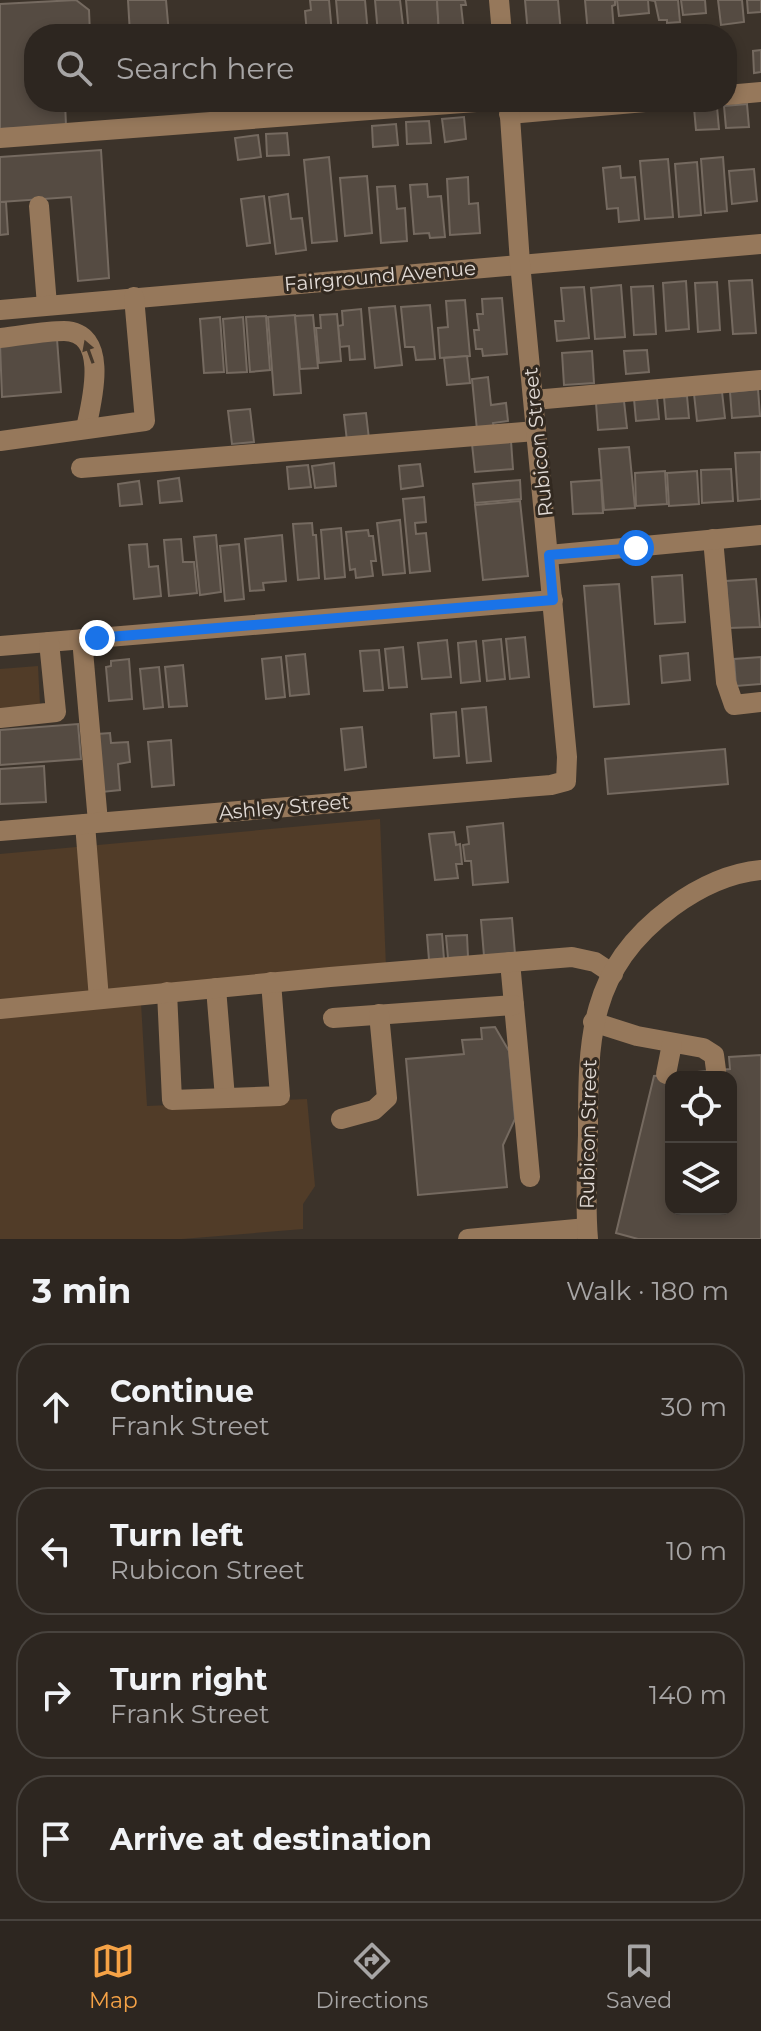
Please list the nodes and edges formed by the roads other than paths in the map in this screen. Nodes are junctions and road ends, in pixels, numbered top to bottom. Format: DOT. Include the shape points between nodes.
graph roads {
  1 [pos="499,0"];
  2 [pos="501,24"];
  3 [pos="761,92"];
  4 [pos="737,94"];
  5 [pos="344,112"];
  6 [pos="509,112"];
  7 [pos="0,138"];
  8 [pos="39,206"];
  9 [pos="761,244"];
  10 [pos="520,263"];
  11 [pos="134,297"];
  12 [pos="47,305"];
  13 [pos="0,310"];
  14 [pos="0,338"];
  15 [pos="761,380"];
  16 [pos="534,400"];
  17 [pos="86,428"];
  18 [pos="536,431"];
  19 [pos="0,441"];
  20 [pos="81,468"];
  21 [pos="761,535"];
  22 [pos="713,539"];
  23 [pos="549,555"];
  24 [pos="553,600"];
  25 [pos="82,639"];
  26 [pos="49,642"];
  27 [pos="0,646"];
  28 [pos="761,702"];
  29 [pos="0,718"];
  30 [pos="566,781"];
  31 [pos="91,823"];
  32 [pos="0,831"];
  33 [pos="761,870"];
  34 [pos="510,962"];
  35 [pos="613,974"];
  36 [pos="271,982"];
  37 [pos="216,988"];
  38 [pos="167,992"];
  39 [pos="99,999"];
  40 [pos="514,1005"];
  41 [pos="0,1009"];
  42 [pos="379,1014"];
  43 [pos="333,1018"];
  44 [pos="592,1032"];
  45 [pos="672,1044"];
  46 [pos="716,1070"];
  47 [pos="667,1071"];
  48 [pos="225,1098"];
  49 [pos="341,1119"];
  50 [pos="530,1177"];
  51 [pos="588,1233"];
  52 [pos="468,1239"];
  1 -- 2 [label="street"];
  3 -- 4 [label="street"];
  5 -- 7 [label="street"];
  6 -- 10 [label="street, Rubicon Street"];
  8 -- 12 [label="street"];
  9 -- 10 [label="street, Fairground Avenue"];
  10 -- 11 [label="street, Fairground Avenue"];
  10 -- 16 [label="street, Rubicon Street"];
  11 -- 12 [label="street, Fairground Avenue"];
  11 -- 17 [label="street" via="145,421"];
  12 -- 13 [label="street, Fairground Avenue"];
  17 -- 14 [label="street, one-way" via="94,366 83,336 66,331"];
  15 -- 16 [label="street"];
  16 -- 18 [label="street, Rubicon Street"];
  17 -- 19 [label="street"];
  18 -- 20 [label="street"];
  18 -- 23 [label="street, Rubicon Street"];
  21 -- 22 [label="street"];
  22 -- 23 [label="street"];
  22 -- 28 [label="street" via="726,682 734,705"];
  23 -- 24 [label="street, Rubicon Street"];
  24 -- 25 [label="street"];
  24 -- 30 [label="street, Rubicon Street"];
  25 -- 26 [label="street"];
  25 -- 31 [label="street"];
  26 -- 27 [label="street"];
  26 -- 29 [label="street" via="56,712"];
  30 -- 31 [label="street, Ashley Street"];
  31 -- 32 [label="street, Ashley Street"];
  31 -- 39 [label="street"];
  33 -- 35 [label="street" via="690,894 640,936"];
  34 -- 35 [label="street" via="572,957 595,962"];
  34 -- 36 [label="street"];
  34 -- 40 [label="street"];
  35 -- 44 [label="street"];
  36 -- 37 [label="street"];
  36 -- 48 [label="street" via="280,1096"];
  37 -- 38 [label="street"];
  37 -- 48 [label="street"];
  38 -- 39 [label="street"];
  38 -- 48 [label="street" via="172,1100"];
  39 -- 41 [label="street"];
  40 -- 42 [label="street"];
  40 -- 50 [label="street"];
  42 -- 43 [label="street"];
  42 -- 49 [label="street" via="387,1098 374,1110"];
  44 -- 45 [label="street"];
  44 -- 51 [label="street, Rubicon Street"];
  45 -- 46 [label="street" via="710,1051"];
  45 -- 47 [label="street"];
  51 -- 52 [label="street"];
}
